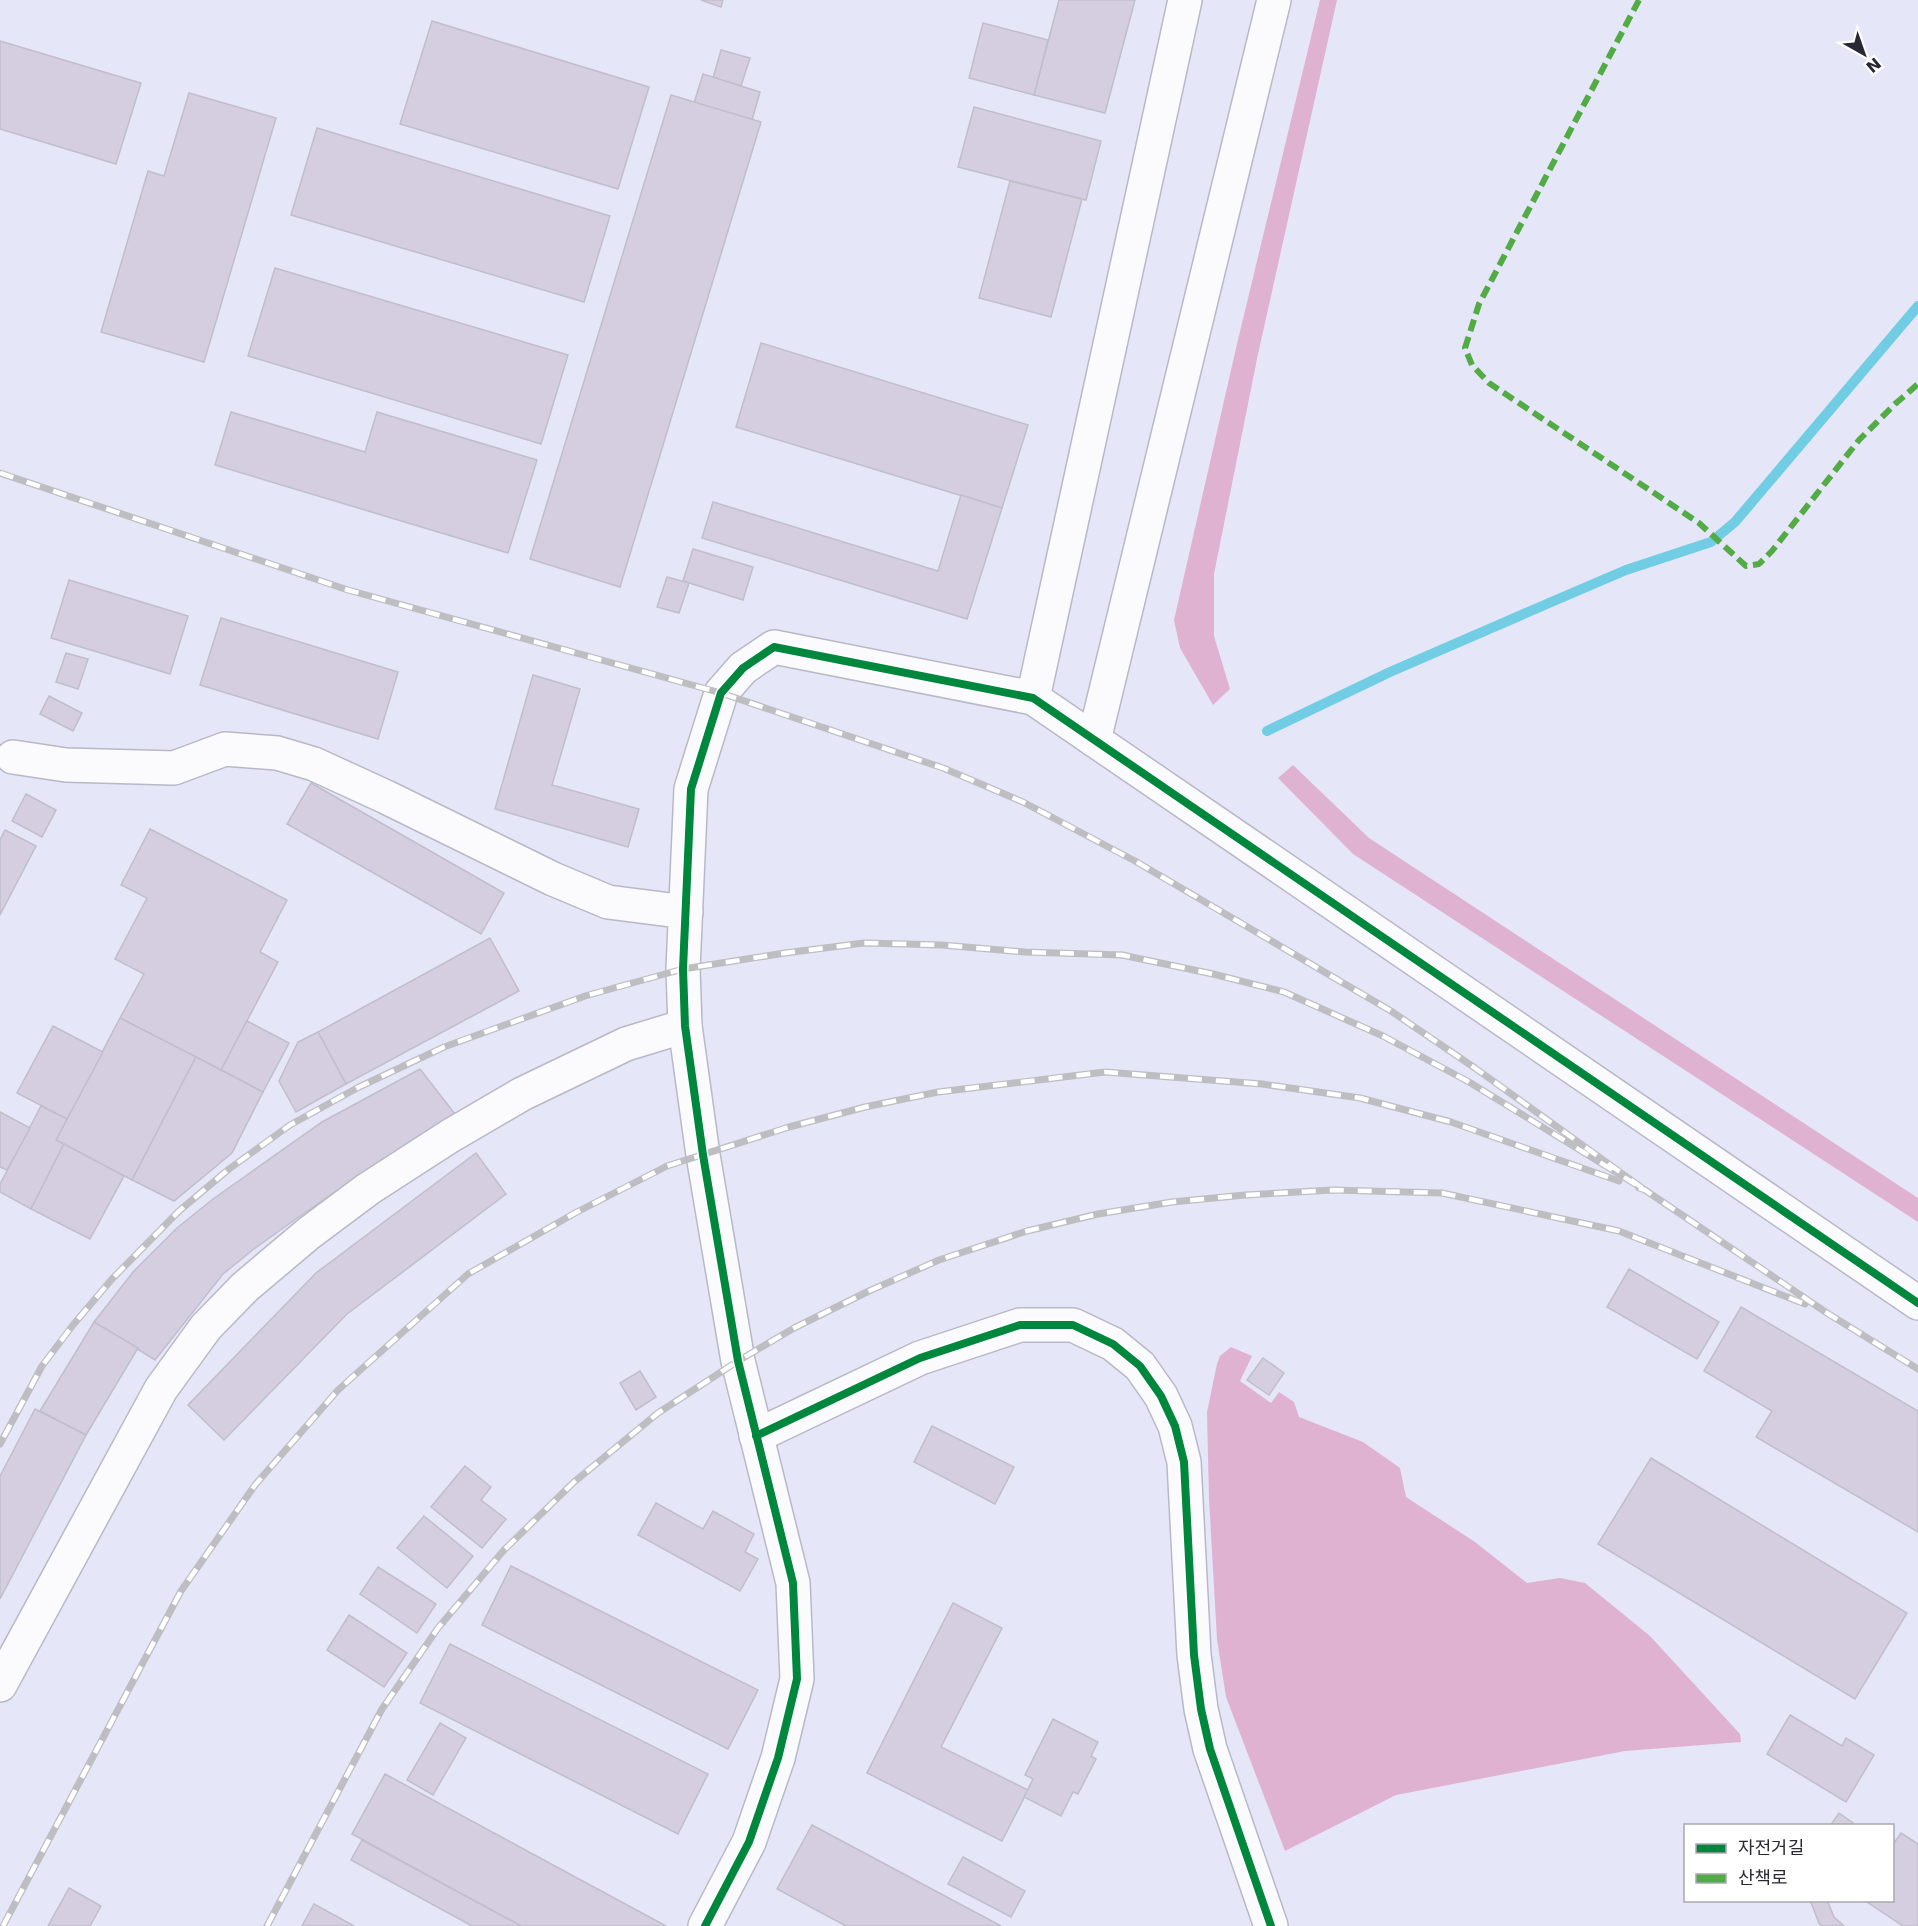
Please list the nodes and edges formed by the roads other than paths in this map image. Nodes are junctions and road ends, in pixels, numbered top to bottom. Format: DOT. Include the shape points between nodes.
graph roads {
  1 [pos="1185,0"];
  2 [pos="1274,0"];
  3 [pos="1033,698"];
  4 [pos="1094,740"];
  5 [pos="13,757"];
  6 [pos="686,912"];
  7 [pos="686,1026"];
  8 [pos="1918,1303"];
  9 [pos="756,1436"];
  10 [pos="0,1685"];
  11 [pos="705,1926"];
  12 [pos="1271,1926"];
  1 -- 3 [label="street"];
  2 -- 4 [label="street"];
  3 -- 4 [label="street"];
  3 -- 6 [label="street" via="774,647 743,668 722,693 691,789"];
  4 -- 8 [label="street"];
  5 -- 6 [label="street" via="66,765 174,768 225,750 278,753 314,764 608,902"];
  6 -- 7 [label="street"];
  7 -- 9 [label="street" via="738,1361"];
  7 -- 10 [label="street" via="626,1044 522,1094 450,1136 309,1233 244,1287 206,1327 161,1389"];
  9 -- 11 [label="street" via="793,1583 797,1679 778,1758 749,1842"];
  9 -- 12 [label="street" via="920,1358 1020,1325 1073,1325 1113,1344 1140,1366 1161,1396 1175,1426 1184,1462 1194,1655 1202,1709 1210,1749"];
}
